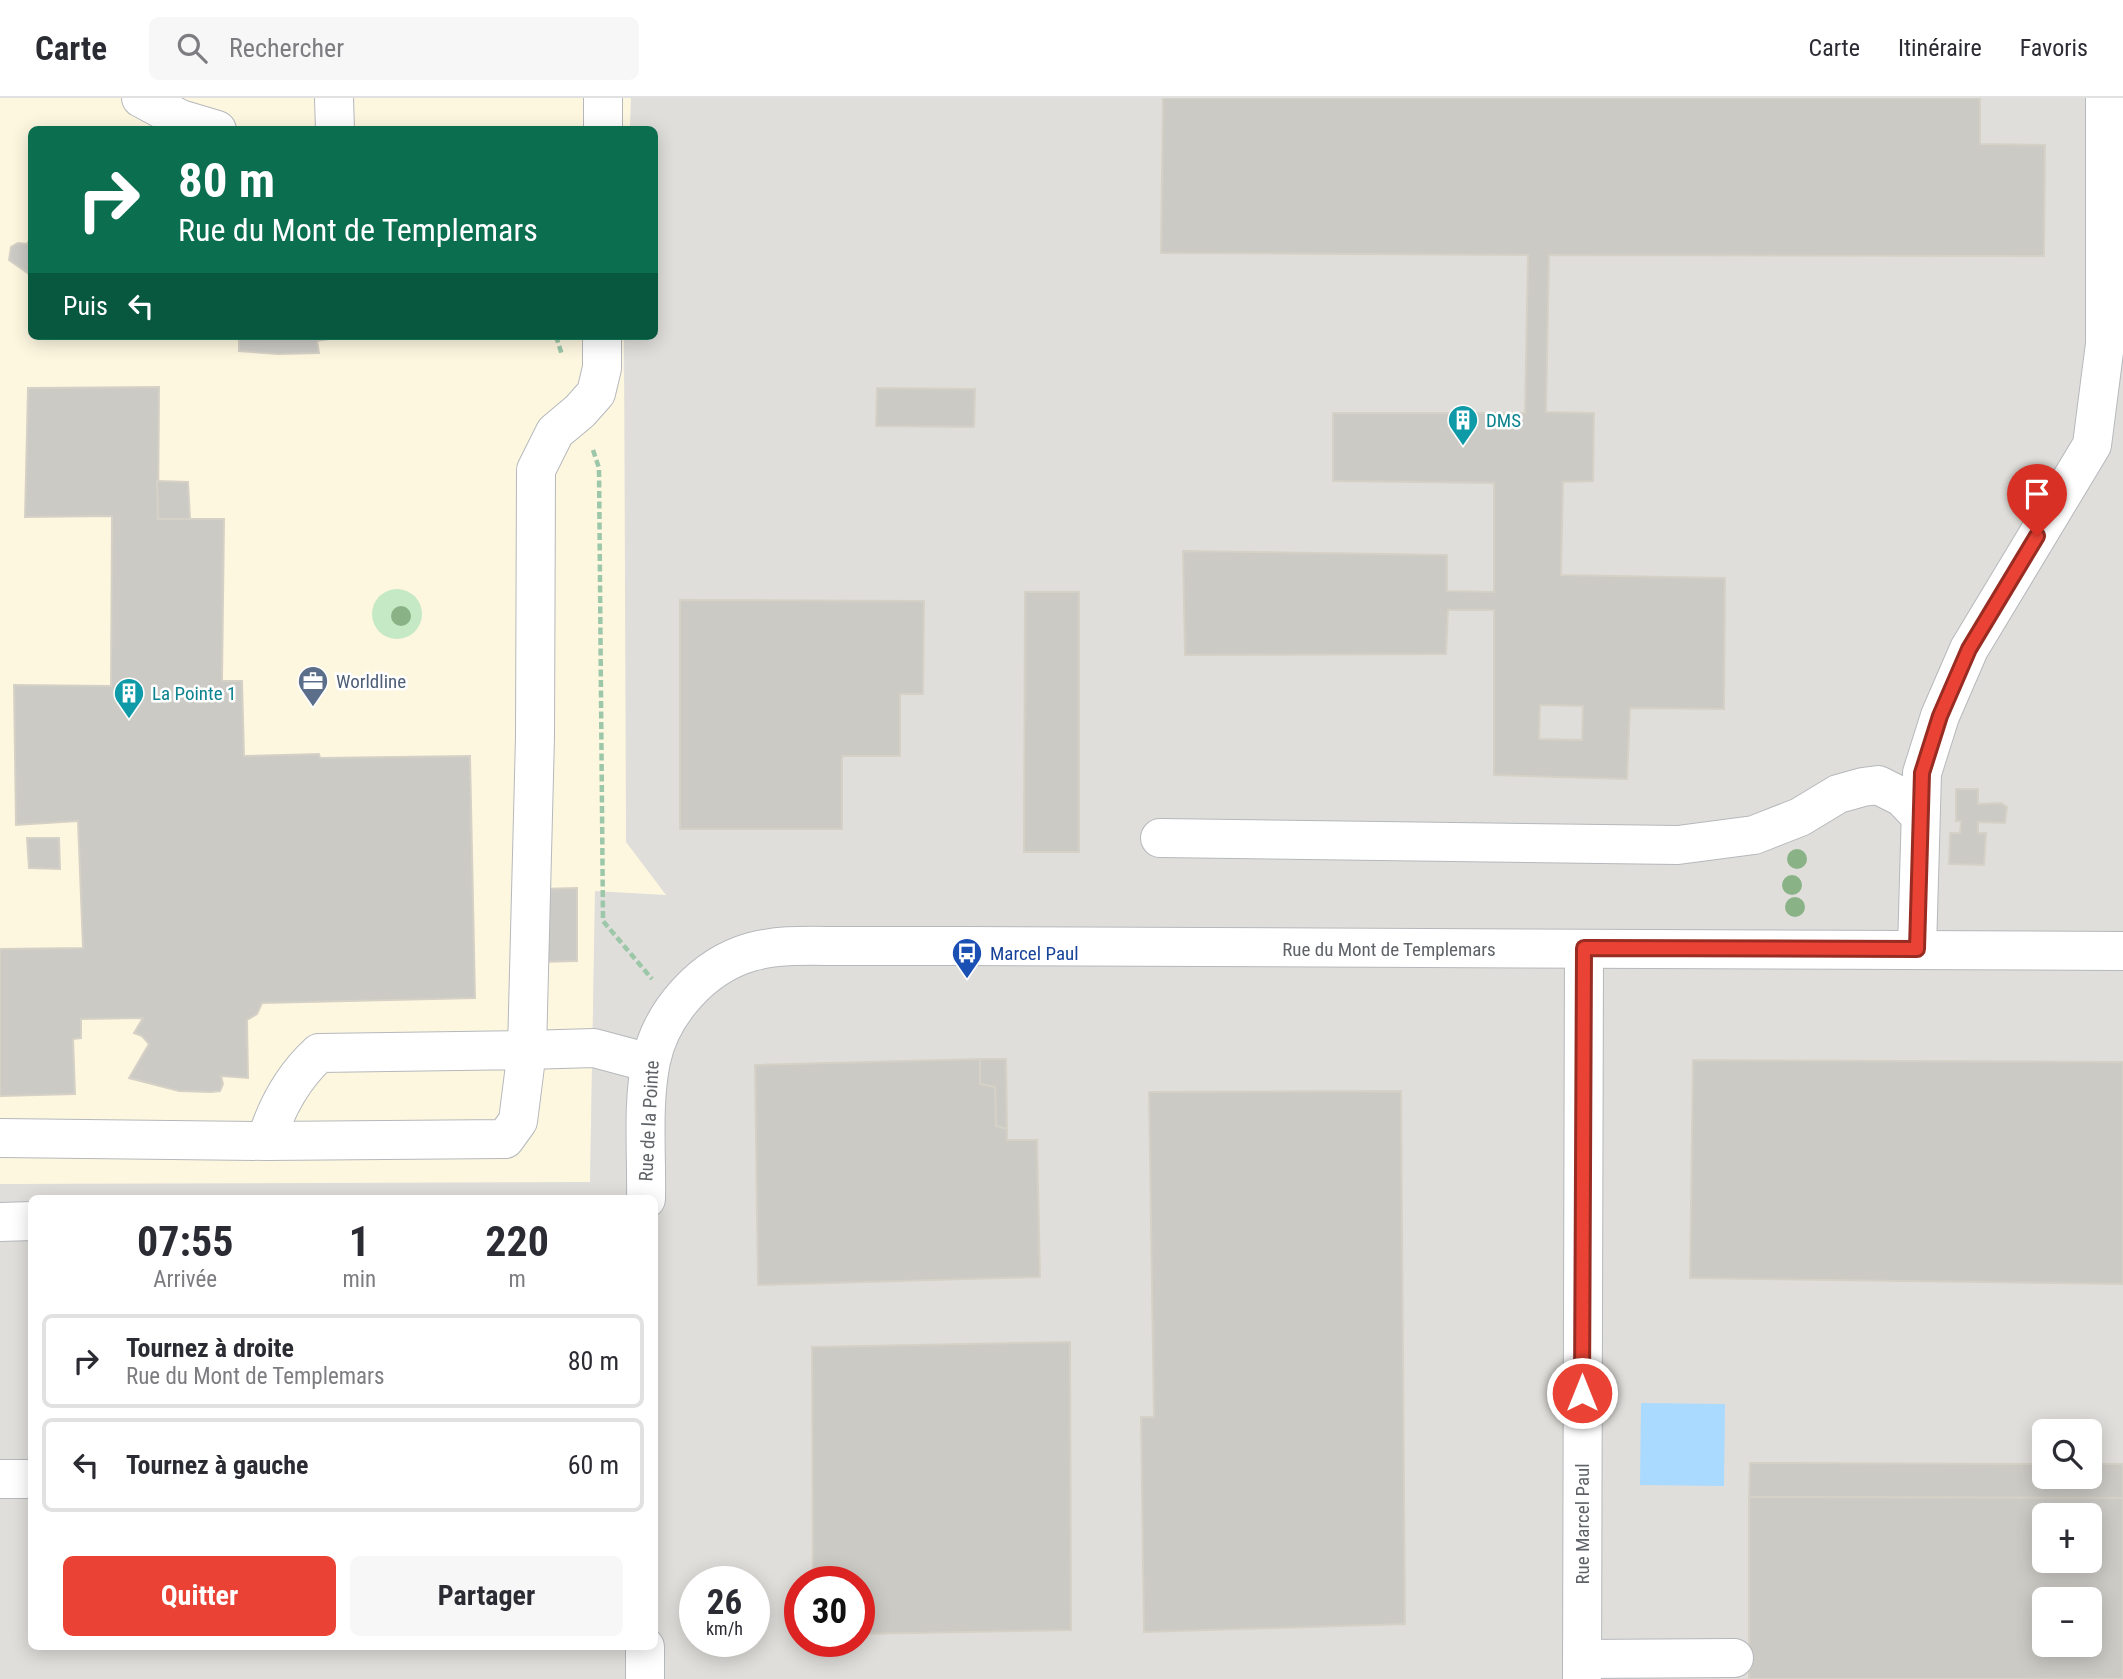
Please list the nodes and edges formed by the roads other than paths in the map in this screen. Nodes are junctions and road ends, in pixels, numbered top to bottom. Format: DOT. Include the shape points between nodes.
graph roads {
  1 [pos="141,98"];
  2 [pos="334,98"];
  3 [pos="603,98"];
  4 [pos="2105,98"];
  5 [pos="204,126"];
  6 [pos="334,126"];
  7 [pos="603,126"];
  8 [pos="602,340"];
  9 [pos="1920,816"];
  10 [pos="1160,838"];
  11 [pos="1584,948"];
  12 [pos="1917,949"];
  13 [pos="2123,951"];
  14 [pos="674,1007"];
  15 [pos="527,1050"];
  16 [pos="650,1063"];
  17 [pos="0,1138"];
  18 [pos="266,1141"];
  19 [pos="646,1195"];
  20 [pos="28,1221"];
  21 [pos="0,1222"];
  22 [pos="0,1479"];
  23 [pos="28,1479"];
  24 [pos="645,1650"];
  25 [pos="1734,1658"];
  26 [pos="1582,1669"];
  27 [pos="645,1679"];
  1 -- 5 [label="street"];
  2 -- 6 [label="street"];
  3 -- 7 [label="street"];
  4 -- 9 [label="street" via="2105,344 2092,445 1969,649 1922,773"];
  8 -- 15 [label="street" via="596,393 568,422 536,470"];
  9 -- 10 [label="street" via="1902,797 1878,785 1838,794 1800,817 1754,835 1678,845"];
  9 -- 12 [label="street"];
  11 -- 12 [label="street, Rue du Mont de Templemars"];
  11 -- 14 [label="street, Rue du Mont de Templemars" via="793,946 730,961 696,984"];
  11 -- 26 [label="street, Rue Marcel Paul"];
  12 -- 13 [label="street, Rue du Mont de Templemars"];
  14 -- 16 [label="street, Rue de la Pointe"];
  15 -- 16 [label="street" via="594,1048"];
  15 -- 18 [label="street" via="319,1053 284,1098"];
  15 -- 18 [label="street" via="518,1121 505,1139"];
  16 -- 19 [label="street, Rue de la Pointe"];
  17 -- 18 [label="street"];
  20 -- 21 [label="street"];
  22 -- 23 [label="street"];
  24 -- 27 [label="street"];
  25 -- 26 [label="street"];
}
